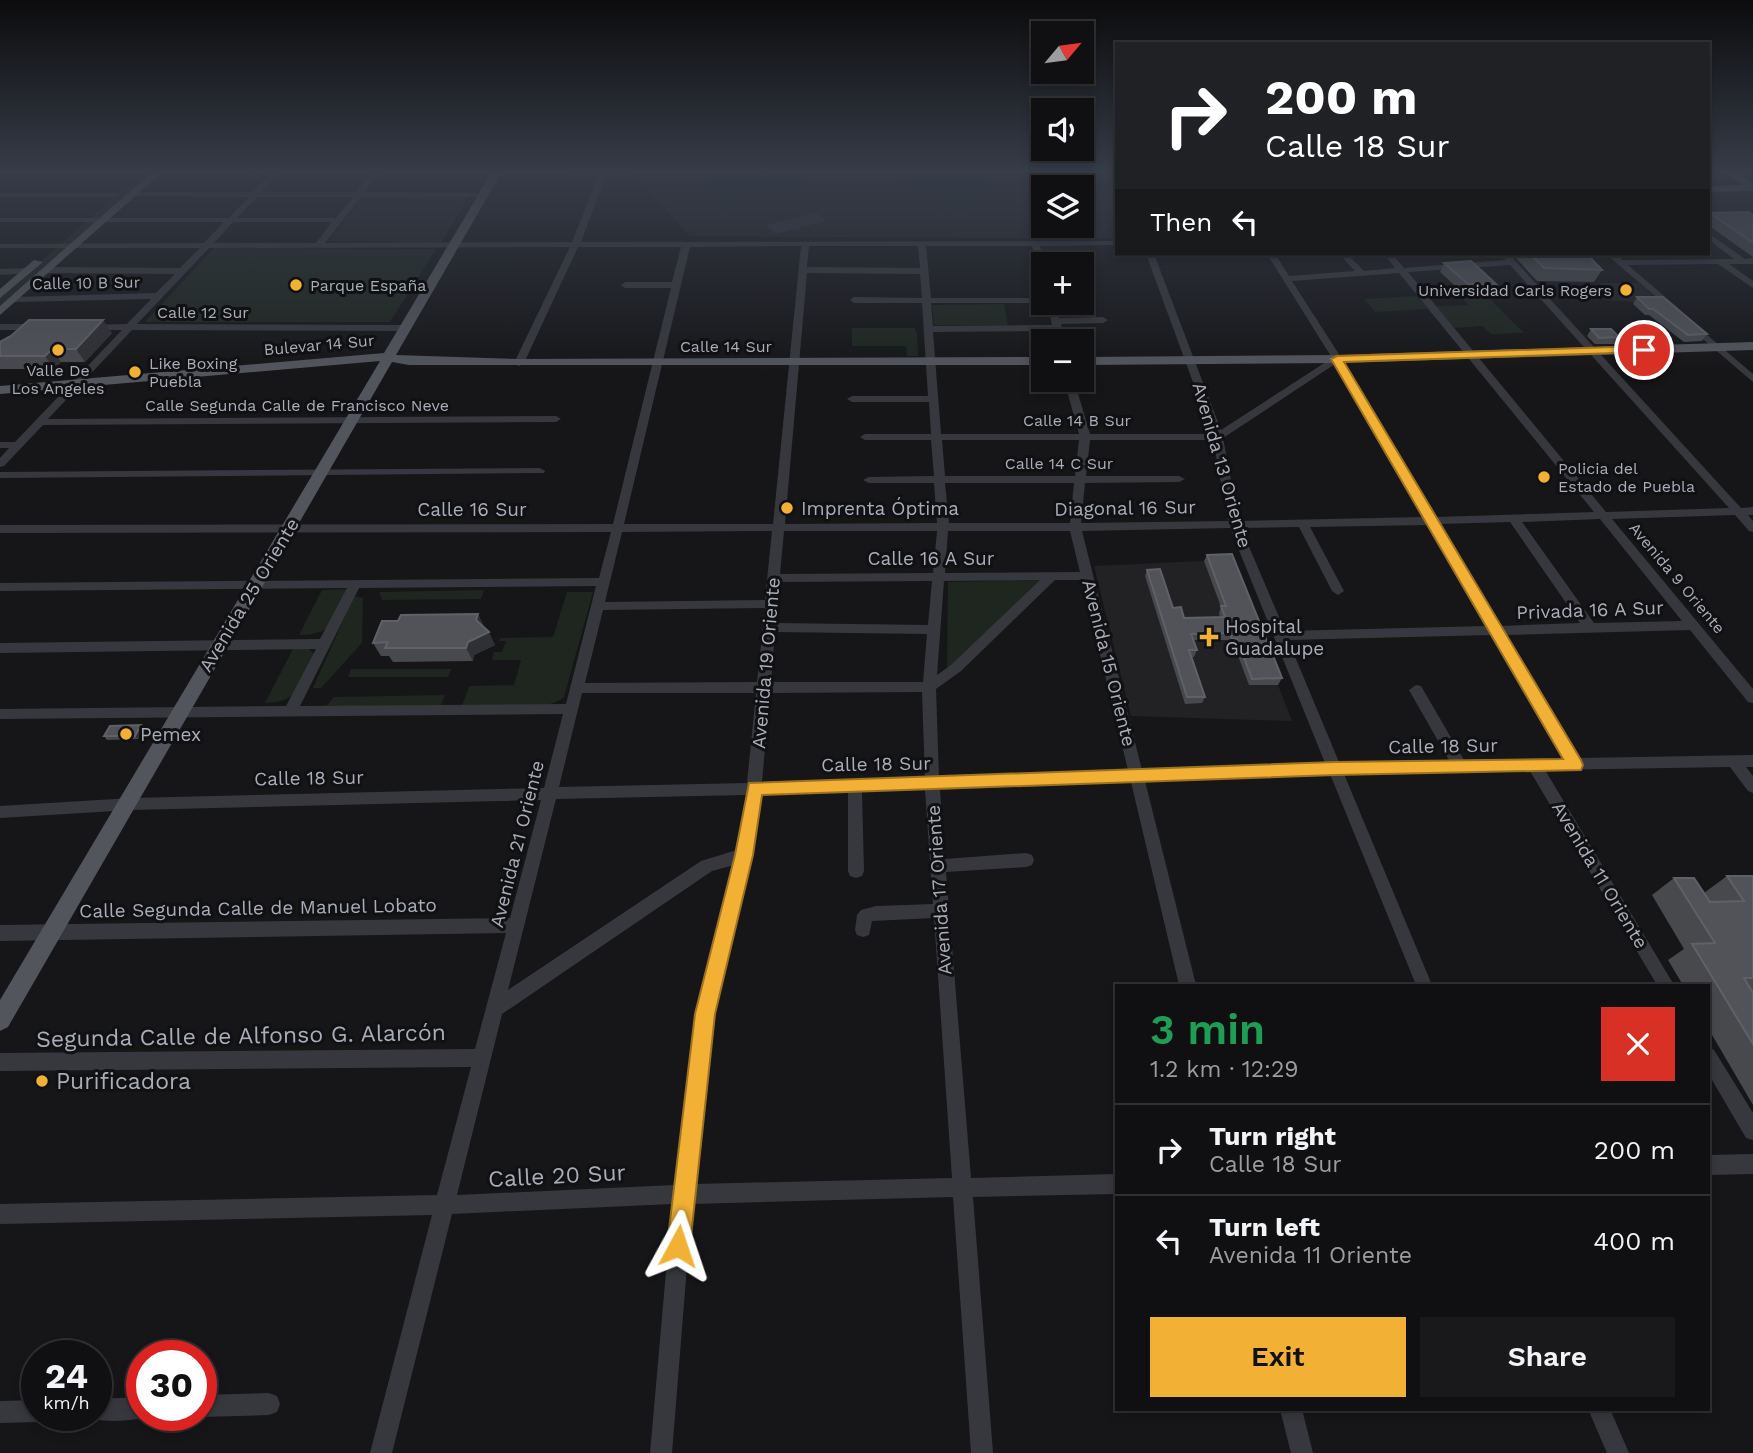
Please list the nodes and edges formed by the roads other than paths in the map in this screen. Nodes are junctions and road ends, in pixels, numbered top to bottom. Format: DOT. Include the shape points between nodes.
graph roads {
  1 [pos="66,238"];
  2 [pos="81,238"];
  3 [pos="213,238"];
  4 [pos="324,238"];
  5 [pos="459,238"];
  6 [pos="578,238"];
  7 [pos="1712,238"];
  8 [pos="576,243"];
  9 [pos="922,243"];
  10 [pos="1035,243"];
  11 [pos="1115,243"];
  12 [pos="455,244"];
  13 [pos="686,244"];
  14 [pos="805,244"];
  15 [pos="0,246"];
  16 [pos="57,246"];
  17 [pos="72,246"];
  18 [pos="318,246"];
  19 [pos="204,247"];
  20 [pos="1037,252"];
  21 [pos="1710,254"];
  22 [pos="1151,256"];
  23 [pos="1271,256"];
  24 [pos="1345,256"];
  25 [pos="1390,256"];
  26 [pos="1612,256"];
  27 [pos="1509,258"];
  28 [pos="1719,261"];
  29 [pos="1743,261"];
  30 [pos="1753,261"];
  31 [pos="1620,263"];
  32 [pos="1753,269"];
  33 [pos="47,270"];
  34 [pos="803,270"];
  35 [pos="1400,270"];
  36 [pos="27,271"];
  37 [pos="181,271"];
  38 [pos="925,271"];
  39 [pos="0,272"];
  40 [pos="1361,273"];
  41 [pos="1287,279"];
  42 [pos="625,285"];
  43 [pos="676,285"];
  44 [pos="1753,285"];
  45 [pos="0,295"];
  46 [pos="157,296"];
  47 [pos="15,299"];
  48 [pos="854,300"];
  49 [pos="926,301"];
  50 [pos="1031,301"];
  51 [pos="0,312"];
  52 [pos="1679,313"];
  53 [pos="1054,315"];
  54 [pos="1102,320"];
  55 [pos="1689,322"];
  56 [pos="1057,325"];
  57 [pos="0,327"];
  58 [pos="51,327"];
  59 [pos="76,327"];
  60 [pos="128,327"];
  61 [pos="405,328"];
  62 [pos="929,329"];
  63 [pos="1058,329"];
  64 [pos="1753,346"];
  65 [pos="1718,347"];
  66 [pos="1594,351"];
  67 [pos="1471,354"];
  68 [pos="1337,359"];
  69 [pos="1191,360"];
  70 [pos="387,361"];
  71 [pos="931,361"];
  72 [pos="1031,361"];
  73 [pos="1094,361"];
  74 [pos="794,362"];
  75 [pos="519,363"];
  76 [pos="657,363"];
  77 [pos="1753,379"];
  78 [pos="76,383"];
  79 [pos="0,390"];
  80 [pos="1072,392"];
  81 [pos="66,394"];
  82 [pos="852,399"];
  83 [pos="933,399"];
  84 [pos="0,400"];
  85 [pos="556,419"];
  86 [pos="352,420"];
  87 [pos="38,422"];
  88 [pos="865,436"];
  89 [pos="935,436"];
  90 [pos="1085,436"];
  91 [pos="1218,437"];
  92 [pos="0,445"];
  93 [pos="18,445"];
  94 [pos="0,464"];
  95 [pos="540,471"];
  96 [pos="321,472"];
  97 [pos="0,475"];
  98 [pos="1079,479"];
  99 [pos="1179,479"];
  100 [pos="869,480"];
  101 [pos="939,480"];
  102 [pos="1738,511"];
  103 [pos="1753,511"];
  104 [pos="1602,515"];
  105 [pos="1514,519"];
  106 [pos="1433,521"];
  107 [pos="1234,524"];
  108 [pos="1303,524"];
  109 [pos="943,525"];
  110 [pos="618,526"];
  111 [pos="779,526"];
  112 [pos="1075,527"];
  113 [pos="289,528"];
  114 [pos="1753,528"];
  115 [pos="0,529"];
  116 [pos="940,575"];
  117 [pos="1088,576"];
  118 [pos="774,578"];
  119 [pos="1050,578"];
  120 [pos="603,582"];
  121 [pos="355,583"];
  122 [pos="257,584"];
  123 [pos="0,587"];
  124 [pos="1338,591"];
  125 [pos="772,604"];
  126 [pos="597,606"];
  127 [pos="1693,625"];
  128 [pos="770,627"];
  129 [pos="935,629"];
  130 [pos="1591,629"];
  131 [pos="1496,633"];
  132 [pos="1279,636"];
  133 [pos="325,644"];
  134 [pos="218,646"];
  135 [pos="0,648"];
  136 [pos="765,685"];
  137 [pos="929,687"];
  138 [pos="576,688"];
  139 [pos="1416,690"];
  140 [pos="1753,698"];
  141 [pos="571,709"];
  142 [pos="290,712"];
  143 [pos="179,713"];
  144 [pos="0,714"];
  145 [pos="1734,761"];
  146 [pos="1753,761"];
  147 [pos="1534,765"];
  148 [pos="1575,765"];
  149 [pos="1460,766"];
  150 [pos="1335,768"];
  151 [pos="1138,776"];
  152 [pos="932,784"];
  153 [pos="855,786"];
  154 [pos="1753,787"];
  155 [pos="754,788"];
  156 [pos="549,793"];
  157 [pos="127,804"];
  158 [pos="0,812"];
  159 [pos="744,855"];
  160 [pos="1026,860"];
  161 [pos="938,866"];
  162 [pos="856,871"];
  163 [pos="940,911"];
  164 [pos="516,925"];
  165 [pos="863,930"];
  166 [pos="0,933"];
  167 [pos="51,933"];
  168 [pos="1188,984"];
  169 [pos="1424,984"];
  170 [pos="1664,984"];
  171 [pos="495,1009"];
  172 [pos="0,1020"];
  173 [pos="482,1058"];
  174 [pos="1710,1059"];
  175 [pos="0,1062"];
  176 [pos="1753,1131"];
  177 [pos="1753,1164"];
  178 [pos="1710,1165"];
  179 [pos="1115,1184"];
  180 [pos="962,1189"];
  181 [pos="683,1194"];
  182 [pos="444,1205"];
  183 [pos="0,1214"];
  184 [pos="269,1404"];
  185 [pos="217,1406"];
  186 [pos="21,1411"];
  187 [pos="1291,1411"];
  188 [pos="1600,1411"];
  189 [pos="0,1412"];
  190 [pos="381,1453"];
  191 [pos="661,1453"];
  192 [pos="982,1453"];
  193 [pos="1301,1453"];
  194 [pos="1618,1453"];
  1 -- 16 [label="main road"];
  2 -- 17 [label="main road"];
  3 -- 19 [label="street"];
  4 -- 18 [label="street"];
  5 -- 12 [label="main road, Avenida 25 Oriente"];
  6 -- 8 [label="street"];
  7 -- 29 [label="street"];
  8 -- 12 [label="street"];
  8 -- 13 [label="street"];
  8 -- 75 [label="street"];
  9 -- 10 [label="street"];
  9 -- 14 [label="street"];
  9 -- 38 [label="street, Avenida 17 Oriente"];
  10 -- 11 [label="street"];
  10 -- 20 [label="street"];
  12 -- 18 [label="street"];
  12 -- 61 [label="main road, Avenida 25 Oriente"];
  13 -- 14 [label="street"];
  13 -- 43 [label="street, Avenida 21 Oriente"];
  14 -- 34 [label="street, Avenida 19 Oriente"];
  15 -- 16 [label="street"];
  16 -- 17 [label="street"];
  16 -- 36 [label="main road"];
  17 -- 19 [label="street"];
  17 -- 33 [label="main road"];
  18 -- 19 [label="street"];
  19 -- 37 [label="street"];
  21 -- 28 [label="street"];
  22 -- 69 [label="street, Avenida 13 Oriente"];
  23 -- 41 [label="street"];
  24 -- 40 [label="street"];
  25 -- 35 [label="street, Avenida 9 Oriente"];
  26 -- 31 [label="street"];
  27 -- 35 [label="street"];
  27 -- 66 [label="street"];
  28 -- 29 [label="street"];
  28 -- 31 [label="street"];
  28 -- 44 [label="street"];
  29 -- 30 [label="street"];
  29 -- 32 [label="street"];
  31 -- 52 [label="street"];
  33 -- 37 [label="street"];
  33 -- 47 [label="main road"];
  34 -- 38 [label="street"];
  34 -- 74 [label="street, Avenida 19 Oriente"];
  35 -- 40 [label="street"];
  35 -- 67 [label="street, Avenida 9 Oriente"];
  36 -- 39 [label="street"];
  36 -- 45 [label="main road"];
  37 -- 46 [label="street"];
  38 -- 49 [label="street, Avenida 17 Oriente"];
  40 -- 41 [label="street"];
  41 -- 68 [label="street"];
  42 -- 43 [label="street"];
  43 -- 76 [label="street, Avenida 21 Oriente"];
  46 -- 47 [label="street, Calle 10 B Sur"];
  46 -- 60 [label="street"];
  47 -- 51 [label="main road"];
  48 -- 49 [label="street"];
  49 -- 50 [label="street"];
  49 -- 62 [label="street, Avenida 17 Oriente"];
  53 -- 56 [label="street"];
  54 -- 56 [label="street"];
  55 -- 65 [label="street"];
  56 -- 62 [label="street"];
  56 -- 63 [label="street"];
  57 -- 58 [label="street"];
  59 -- 60 [label="street, Calle 12 Sur"];
  60 -- 61 [label="street, Calle 12 Sur"];
  60 -- 78 [label="street"];
  61 -- 70 [label="main road, Avenida 25 Oriente"];
  62 -- 71 [label="street, Avenida 17 Oriente"];
  64 -- 65 [label="main road"];
  65 -- 66 [label="main road"];
  65 -- 77 [label="street"];
  66 -- 67 [label="main road"];
  66 -- 102 [label="street"];
  67 -- 68 [label="main road"];
  67 -- 104 [label="street, Avenida 9 Oriente"];
  68 -- 69 [label="main road"];
  68 -- 91 [label="street"];
  68 -- 106 [label="street"];
  69 -- 73 [label="main road"];
  69 -- 91 [label="street, Avenida 13 Oriente"];
  70 -- 75 [label="main road, Calle 14 Sur"];
  70 -- 78 [label="main road, Bulevar 14 Sur"];
  70 -- 81 [label="main road, Bulevar 14 Sur"];
  70 -- 86 [label="main road, Avenida 25 Oriente"];
  71 -- 72 [label="main road, Calle 14 Sur"];
  71 -- 74 [label="main road, Calle 14 Sur"];
  71 -- 83 [label="street, Avenida 17 Oriente"];
  74 -- 76 [label="main road, Calle 14 Sur"];
  74 -- 111 [label="street, Avenida 19 Oriente"];
  75 -- 76 [label="main road, Calle 14 Sur"];
  76 -- 110 [label="street, Avenida 21 Oriente"];
  78 -- 79 [label="main road, Bulevar 14 Sur"];
  78 -- 81 [label="street"];
  80 -- 90 [label="street, Avenida 15 Oriente"];
  81 -- 84 [label="main road, Bulevar 14 Sur"];
  81 -- 87 [label="street"];
  82 -- 83 [label="street"];
  83 -- 89 [label="street, Avenida 17 Oriente"];
  85 -- 86 [label="street, Calle Segunda Calle de Francisco Neve"];
  86 -- 87 [label="street, Calle Segunda Calle de Francisco Neve"];
  86 -- 96 [label="main road, Avenida 25 Oriente"];
  87 -- 93 [label="street"];
  88 -- 89 [label="street, Calle 14 B Sur"];
  89 -- 90 [label="street, Calle 14 B Sur"];
  89 -- 101 [label="street, Avenida 17 Oriente"];
  90 -- 91 [label="street, Calle 14 B Sur"];
  90 -- 98 [label="street, Avenida 15 Oriente"];
  91 -- 107 [label="street, Avenida 13 Oriente"];
  92 -- 93 [label="street"];
  93 -- 94 [label="street"];
  95 -- 96 [label="street"];
  96 -- 97 [label="street"];
  96 -- 113 [label="main road, Avenida 25 Oriente"];
  98 -- 99 [label="street, Calle 14 C Sur"];
  98 -- 101 [label="street, Calle 14 C Sur"];
  98 -- 112 [label="street, Avenida 15 Oriente"];
  100 -- 101 [label="street, Calle 14 C Sur"];
  101 -- 109 [label="street, Avenida 17 Oriente"];
  102 -- 103 [label="street, Diagonal 16 Sur"];
  102 -- 104 [label="street, Diagonal 16 Sur"];
  102 -- 114 [label="street"];
  104 -- 105 [label="street, Diagonal 16 Sur"];
  104 -- 127 [label="street, Avenida 9 Oriente"];
  105 -- 106 [label="street, Diagonal 16 Sur"];
  105 -- 130 [label="street"];
  106 -- 108 [label="street, Diagonal 16 Sur"];
  106 -- 131 [label="street"];
  107 -- 108 [label="street, Diagonal 16 Sur"];
  107 -- 112 [label="street, Diagonal 16 Sur"];
  107 -- 132 [label="street, Avenida 13 Oriente"];
  108 -- 124 [label="street"];
  109 -- 111 [label="street, Calle 16 Sur"];
  109 -- 112 [label="street, Diagonal 16 Sur"];
  109 -- 116 [label="street, Avenida 17 Oriente"];
  110 -- 111 [label="street, Calle 16 Sur"];
  110 -- 113 [label="street, Calle 16 Sur"];
  110 -- 120 [label="street, Avenida 21 Oriente"];
  111 -- 118 [label="street, Avenida 19 Oriente"];
  112 -- 117 [label="street, Avenida 15 Oriente"];
  113 -- 115 [label="street, Calle 16 Sur"];
  113 -- 122 [label="main road, Avenida 25 Oriente"];
  116 -- 118 [label="street, Calle 16 A Sur"];
  116 -- 119 [label="street, Calle 16 A Sur"];
  116 -- 129 [label="street, Avenida 17 Oriente"];
  117 -- 119 [label="street, Calle 16 A Sur"];
  117 -- 151 [label="street, Avenida 15 Oriente"];
  118 -- 125 [label="street, Avenida 19 Oriente"];
  119 -- 137 [label="street" via="956,668"];
  120 -- 121 [label="street"];
  120 -- 126 [label="street, Avenida 21 Oriente"];
  121 -- 122 [label="street"];
  121 -- 133 [label="street"];
  122 -- 123 [label="street"];
  122 -- 134 [label="main road, Avenida 25 Oriente"];
  125 -- 126 [label="street"];
  125 -- 128 [label="street, Avenida 19 Oriente"];
  126 -- 138 [label="street, Avenida 21 Oriente"];
  127 -- 130 [label="street, Privada 16 A Sur"];
  127 -- 140 [label="street, Avenida 9 Oriente"];
  128 -- 129 [label="street"];
  128 -- 136 [label="street, Avenida 19 Oriente"];
  129 -- 137 [label="street, Avenida 17 Oriente"];
  130 -- 131 [label="street, Privada 16 A Sur"];
  131 -- 132 [label="street, Privada 16 A Sur"];
  131 -- 148 [label="street"];
  132 -- 150 [label="street, Avenida 13 Oriente"];
  133 -- 134 [label="street"];
  133 -- 142 [label="street"];
  134 -- 135 [label="street"];
  134 -- 143 [label="main road, Avenida 25 Oriente"];
  136 -- 137 [label="street"];
  136 -- 138 [label="street"];
  136 -- 155 [label="street, Avenida 19 Oriente"];
  137 -- 152 [label="street, Avenida 17 Oriente"];
  138 -- 141 [label="street, Avenida 21 Oriente"];
  139 -- 149 [label="street"];
  141 -- 142 [label="street"];
  141 -- 156 [label="street, Avenida 21 Oriente"];
  142 -- 143 [label="street"];
  143 -- 144 [label="street"];
  143 -- 157 [label="main road, Avenida 25 Oriente"];
  145 -- 146 [label="street, Calle 18 Sur"];
  145 -- 148 [label="street, Calle 18 Sur"];
  145 -- 154 [label="street"];
  147 -- 148 [label="street, Calle 18 Sur"];
  147 -- 149 [label="street, Calle 18 Sur"];
  147 -- 170 [label="street, Avenida 11 Oriente"];
  149 -- 150 [label="street, Calle 18 Sur"];
  150 -- 151 [label="street, Calle 18 Sur"];
  150 -- 169 [label="street, Avenida 13 Oriente"];
  151 -- 152 [label="street, Calle 18 Sur"];
  151 -- 168 [label="street, Avenida 15 Oriente"];
  152 -- 153 [label="street, Calle 18 Sur"];
  152 -- 161 [label="street, Avenida 17 Oriente"];
  153 -- 155 [label="street, Calle 18 Sur"];
  153 -- 162 [label="street"];
  155 -- 156 [label="street, Calle 18 Sur"];
  155 -- 159 [label="street, Avenida 19 Oriente"];
  156 -- 157 [label="street, Calle 18 Sur"];
  156 -- 164 [label="street, Avenida 21 Oriente"];
  157 -- 158 [label="street, Calle 18 Sur"];
  157 -- 167 [label="main road, Avenida 25 Oriente"];
  159 -- 171 [label="street" via="707,866"];
  159 -- 181 [label="street, Avenida 19 Oriente" via="705,1014"];
  160 -- 161 [label="street"];
  161 -- 163 [label="street, Avenida 17 Oriente"];
  163 -- 165 [label="street" via="867,915"];
  163 -- 180 [label="street, Avenida 17 Oriente"];
  164 -- 167 [label="street, Calle Segunda Calle de Manuel Lobato"];
  164 -- 171 [label="street, Avenida 21 Oriente"];
  166 -- 167 [label="street, Calle Segunda Calle de Manuel Lobato"];
  167 -- 172 [label="main road, Avenida 25 Oriente"];
  171 -- 173 [label="street, Avenida 21 Oriente"];
  173 -- 175 [label="street, Segunda Calle de Alfonso G. Alarcón"];
  173 -- 182 [label="street, Avenida 21 Oriente"];
  174 -- 176 [label="street"];
  177 -- 178 [label="street"];
  179 -- 180 [label="street, Calle 20 Sur"];
  180 -- 181 [label="street, Calle 20 Sur"];
  180 -- 192 [label="street, Avenida 17 Oriente"];
  181 -- 182 [label="street, Calle 20 Sur"];
  181 -- 191 [label="street, Avenida 19 Oriente"];
  182 -- 183 [label="street, Calle 20 Sur"];
  182 -- 190 [label="street, Avenida 21 Oriente"];
  184 -- 185 [label="street"];
  186 -- 189 [label="street"];
  187 -- 193 [label="street"];
  188 -- 194 [label="street"];
}
